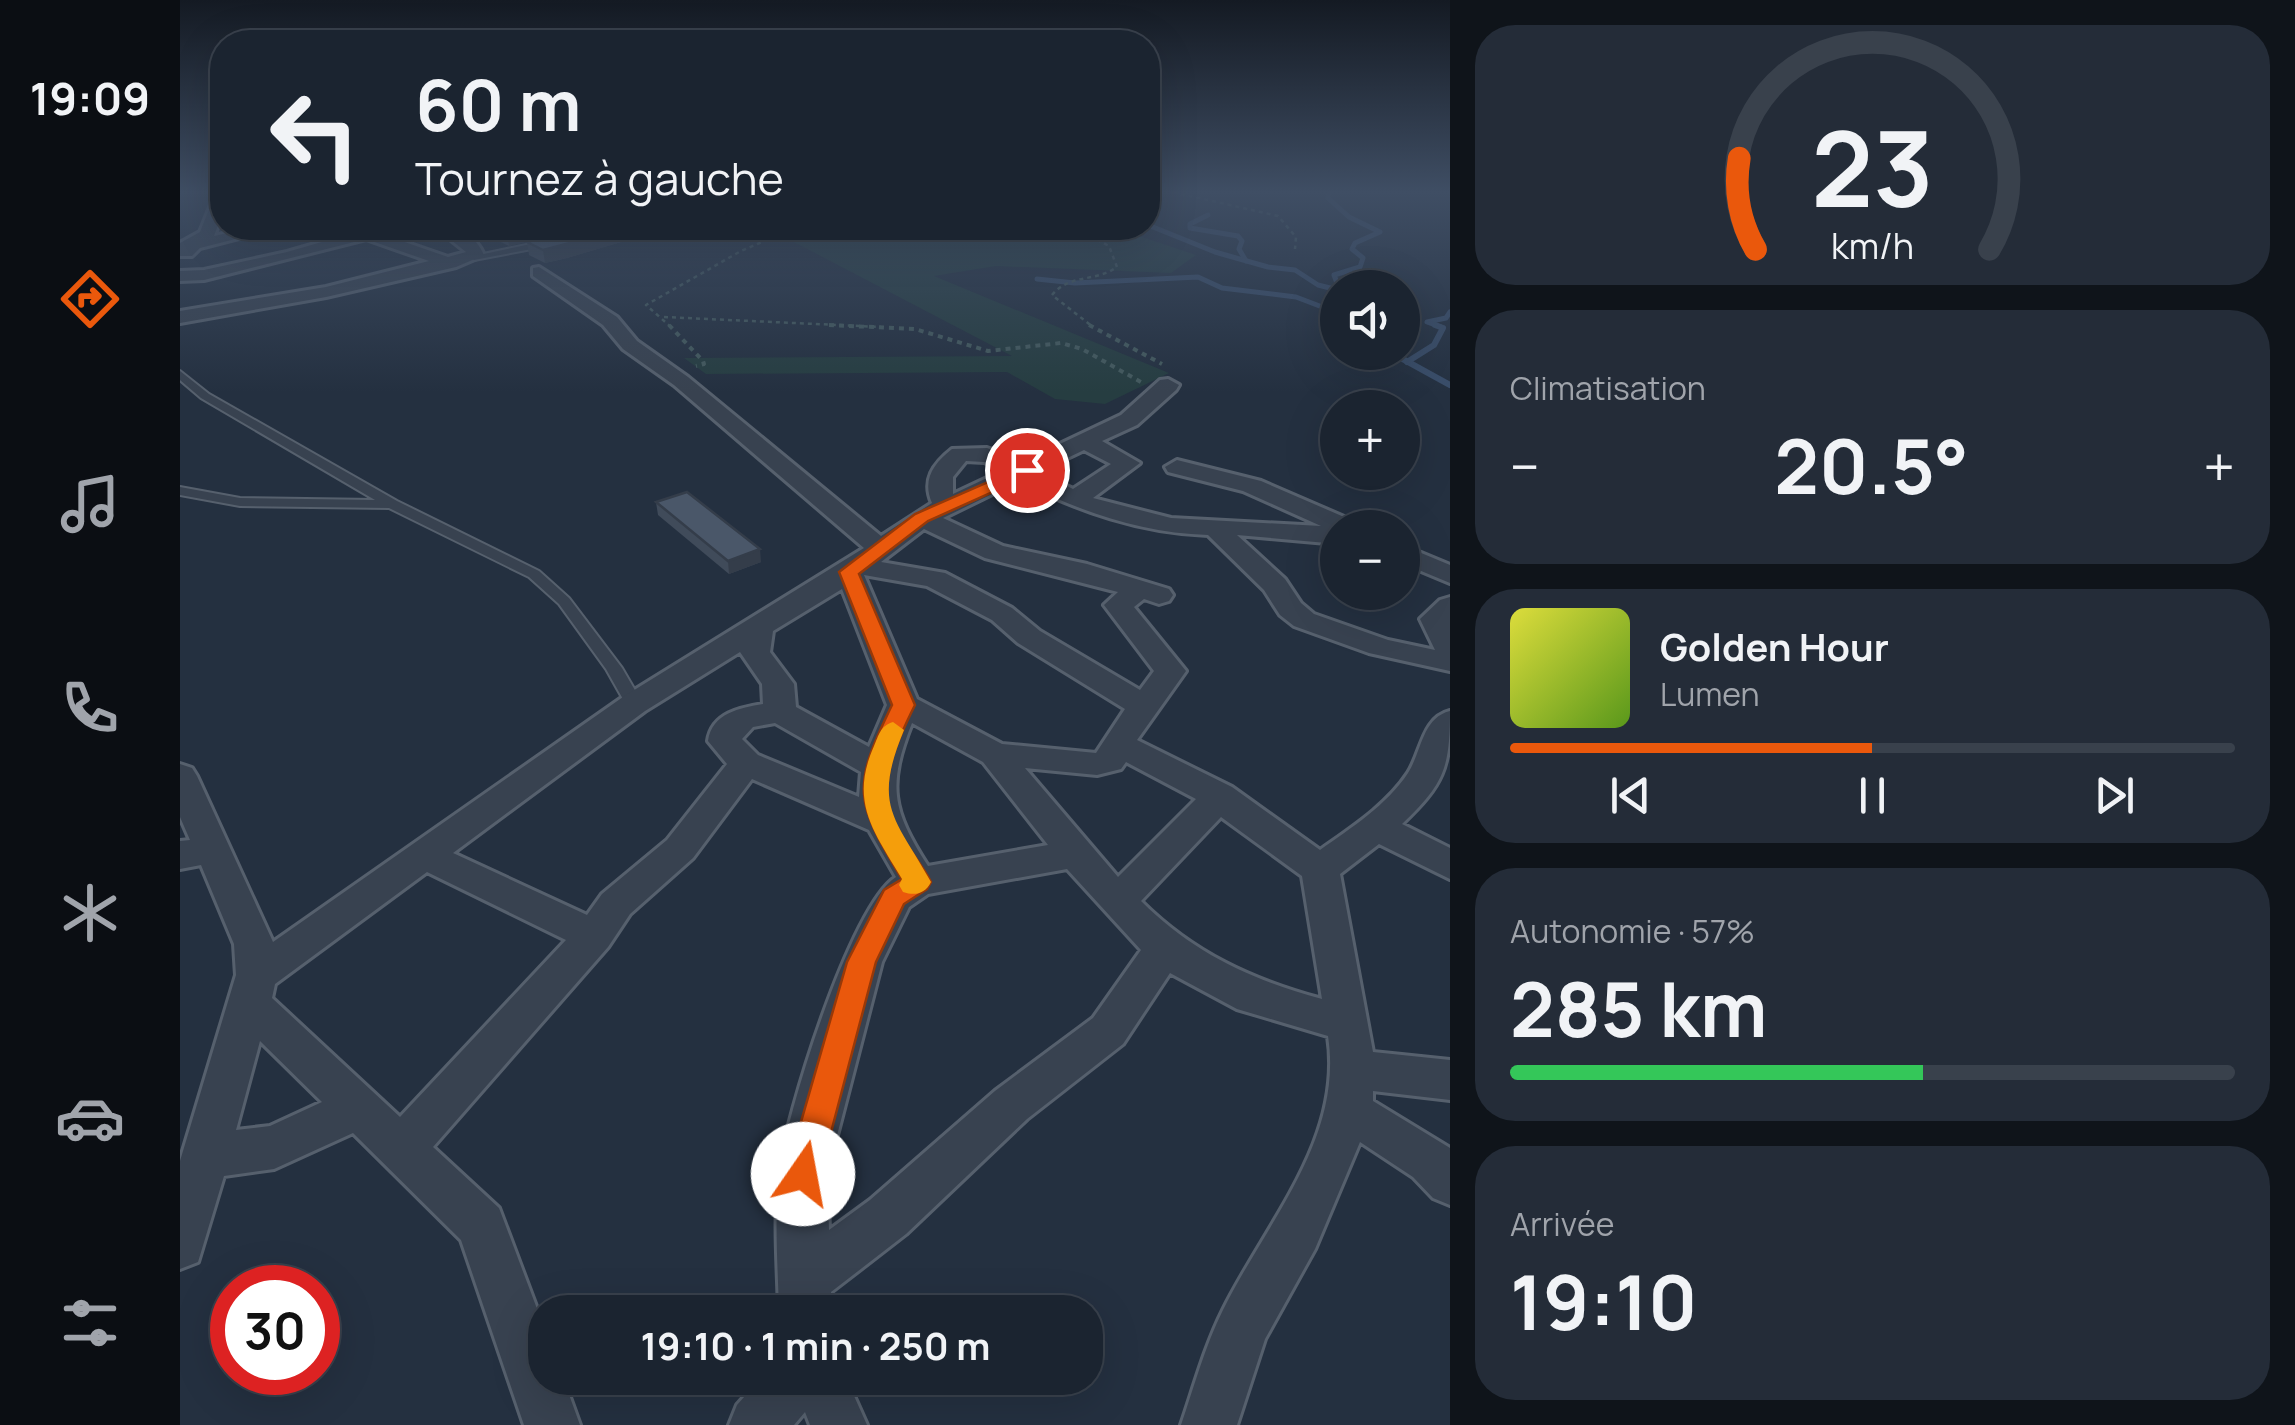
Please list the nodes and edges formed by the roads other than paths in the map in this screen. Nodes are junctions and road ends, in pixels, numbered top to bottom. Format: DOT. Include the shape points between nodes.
graph roads {
  1 [pos="279,258"];
  2 [pos="334,258"];
  3 [pos="436,258"];
  4 [pos="465,258"];
  5 [pos="450,263"];
  6 [pos="539,272"];
  7 [pos="180,276"];
  8 [pos="227,308"];
  9 [pos="180,317"];
  10 [pos="180,374"];
  11 [pos="1162,389"];
  12 [pos="1085,442"];
  13 [pos="1177,467"];
  14 [pos="1024,472"];
  15 [pos="180,491"];
  16 [pos="1076,500"];
  17 [pos="392,504"];
  18 [pos="934,511"];
  19 [pos="1320,516"];
  20 [pos="1216,528"];
  21 [pos="1320,535"];
  22 [pos="1420,561"];
  23 [pos="862,562"];
  24 [pos="1450,575"];
  25 [pos="1450,606"];
  26 [pos="759,624"];
  27 [pos="1450,650"];
  28 [pos="1450,662"];
  29 [pos="634,704"];
  30 [pos="903,705"];
  31 [pos="1144,706"];
  32 [pos="780,712"];
  33 [pos="1450,721"];
  34 [pos="1117,744"];
  35 [pos="995,754"];
  36 [pos="746,763"];
  37 [pos="877,766"];
  38 [pos="180,776"];
  39 [pos="1220,796"];
  40 [pos="880,820"];
  41 [pos="1377,826"];
  42 [pos="197,852"];
  43 [pos="1074,854"];
  44 [pos="426,856"];
  45 [pos="1450,866"];
  46 [pos="1320,869"];
  47 [pos="918,882"];
  48 [pos="1118,901"];
  49 [pos="594,936"];
  50 [pos="1165,947"];
  51 [pos="254,990"];
  52 [pos="1345,1023"];
  53 [pos="1450,1080"];
  54 [pos="1351,1090"];
  55 [pos="360,1107"];
  56 [pos="403,1147"];
  57 [pos="206,1156"];
  58 [pos="1450,1182"];
  59 [pos="180,1244"];
  60 [pos="804,1295"];
  61 [pos="806,1295"];
  62 [pos="783,1395"];
  63 [pos="826,1395"];
  64 [pos="552,1425"];
  65 [pos="757,1425"];
  66 [pos="839,1425"];
  67 [pos="1209,1425"];
  1 -- 7 [label="street"];
  2 -- 8 [label="street"];
  3 -- 5 [label="street"];
  4 -- 5 [label="street"];
  5 -- 8 [label="street"];
  6 -- 23 [label="street" via="669,372"];
  8 -- 9 [label="street"];
  10 -- 17 [label="lane" via="205,396"];
  11 -- 12 [label="street" via="1129,420"];
  12 -- 14 [label="street"];
  12 -- 16 [label="street" via="1128,463"];
  13 -- 19 [label="street" via="1252,486"];
  14 -- 16 [label="street"];
  14 -- 18 [label="street"];
  14 -- 18 [label="street" via="987,455 960,454 940,476"];
  15 -- 17 [label="lane" via="240,502"];
  16 -- 20 [label="street" via="1171,526"];
  17 -- 29 [label="lane" via="534,574 564,601"];
  18 -- 23 [label="street"];
  18 -- 31 [label="street" via="995,552 1150,592 1118,605 1170,671"];
  20 -- 21 [label="street"];
  20 -- 28 [label="street" via="1304,620"];
  22 -- 24 [label="street"];
  23 -- 26 [label="street"];
  23 -- 30 [label="street"];
  23 -- 31 [label="street" via="936,579"];
  25 -- 27 [label="street" via="1434,620"];
  26 -- 29 [label="street"];
  26 -- 32 [label="street" via="755,654 778,684"];
  29 -- 44 [label="street"];
  30 -- 35 [label="street"];
  30 -- 37 [label="street"];
  31 -- 34 [label="street"];
  32 -- 36 [label="street" via="742,718 726,731 725,741"];
  32 -- 37 [label="street"];
  33 -- 41 [label="street" via="1425,775"];
  34 -- 35 [label="street" via="1109,760 1097,764"];
  34 -- 39 [label="street"];
  35 -- 43 [label="street"];
  36 -- 40 [label="street"];
  36 -- 49 [label="street" via="680,849 616,904"];
  37 -- 40 [label="street"];
  38 -- 42 [label="street"];
  39 -- 46 [label="street"];
  39 -- 48 [label="street"];
  40 -- 47 [label="street"];
  41 -- 45 [label="street"];
  41 -- 46 [label="street"];
  42 -- 51 [label="street" via="254,944"];
  43 -- 47 [label="street"];
  43 -- 48 [label="street"];
  44 -- 49 [label="street"];
  44 -- 51 [label="street"];
  46 -- 52 [label="street"];
  47 -- 60 [label="street" via="894,897 880,919 839,1036 803,1174"];
  48 -- 50 [label="street"];
  49 -- 56 [label="street"];
  50 -- 52 [label="street" via="1252,997"];
  50 -- 61 [label="street" via="1108,1031 1011,1105"];
  51 -- 55 [label="street"];
  51 -- 57 [label="street"];
  52 -- 54 [label="street"];
  53 -- 54 [label="street"];
  54 -- 58 [label="street"];
  54 -- 67 [label="street" via="1297,1232 1242,1328"];
  55 -- 56 [label="street"];
  55 -- 57 [label="street" via="274,1147"];
  56 -- 64 [label="street" via="481,1225"];
  57 -- 59 [label="street"];
  62 -- 65 [label="street"];
  63 -- 66 [label="street"];
}
